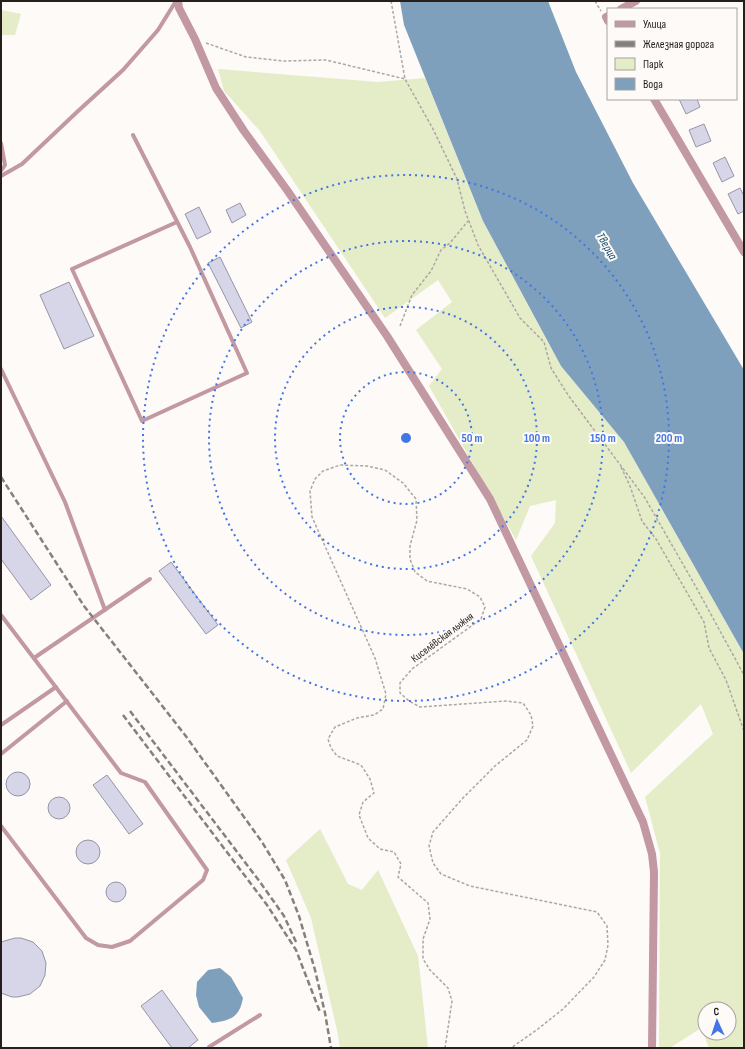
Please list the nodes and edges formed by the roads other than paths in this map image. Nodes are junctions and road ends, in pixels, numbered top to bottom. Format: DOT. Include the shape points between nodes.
graph roads {
  1 [pos="177,1"];
  2 [pos="636,1"];
  3 [pos="623,8"];
  4 [pos="655,100"];
  5 [pos="133,135"];
  6 [pos="1,143"];
  7 [pos="1,171"];
  8 [pos="1,176"];
  9 [pos="177,222"];
  10 [pos="744,252"];
  11 [pos="1,369"];
  12 [pos="150,578"];
  13 [pos="105,610"];
  14 [pos="1,615"];
  15 [pos="34,658"];
  16 [pos="56,687"];
  17 [pos="67,701"];
  18 [pos="1,725"];
  19 [pos="1,754"];
  20 [pos="1,826"];
  21 [pos="260,1015"];
  22 [pos="209,1048"];
  23 [pos="652,1048"];
  1 -- 8 [label="lane" via="158,30 123,70 22,164"];
  1 -- 23 [label="street" via="216,88 387,336 490,499 643,822 654,872"];
  2 -- 3 [label="street"];
  4 -- 10 [label="street"];
  5 -- 9 [label="lane"];
  6 -- 7 [label="lane" via="5,165"];
  9 -- 9 [label="lane" via="247,373 142,421 72,269"];
  11 -- 13 [label="lane" via="65,502"];
  12 -- 13 [label="lane"];
  13 -- 15 [label="lane"];
  14 -- 15 [label="lane"];
  15 -- 16 [label="lane"];
  16 -- 17 [label="lane"];
  16 -- 18 [label="lane"];
  17 -- 19 [label="lane"];
  17 -- 20 [label="lane" via="121,773 145,782 208,870 203,880 130,942 112,947 98,945 86,938"];
  21 -- 22 [label="lane"];
}
